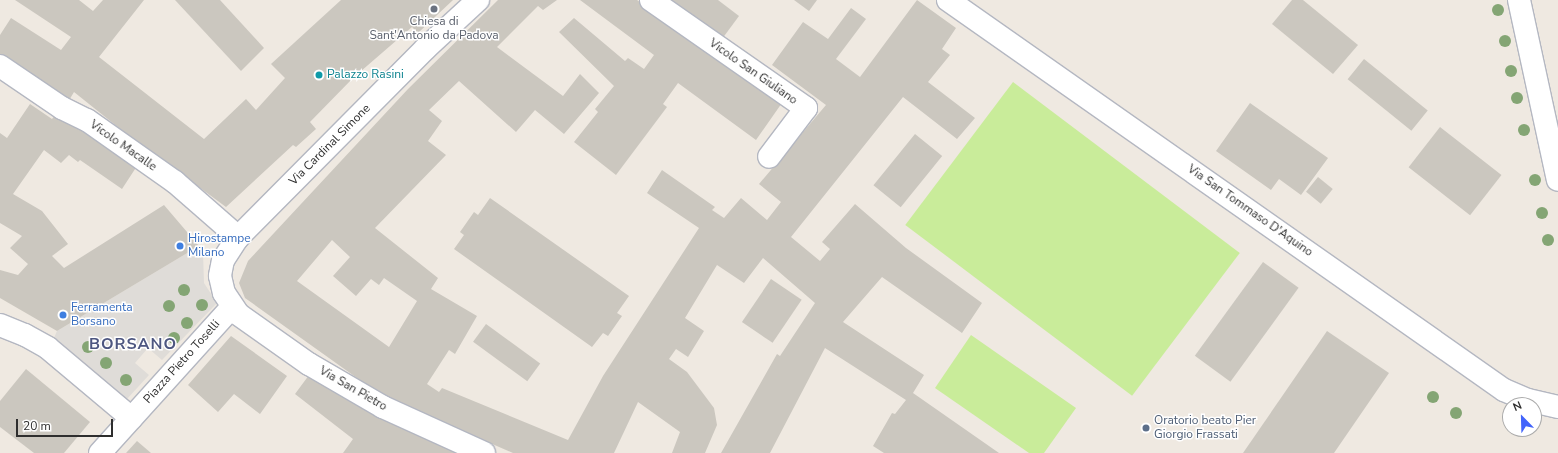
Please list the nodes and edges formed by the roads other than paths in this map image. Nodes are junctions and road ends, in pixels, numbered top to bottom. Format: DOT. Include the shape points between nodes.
graph roads {
  1 [pos="478,0"];
  2 [pos="651,0"];
  3 [pos="948,0"];
  4 [pos="1519,0"];
  5 [pos="0,66"];
  6 [pos="769,157"];
  7 [pos="1558,180"];
  8 [pos="238,237"];
  9 [pos="232,307"];
  10 [pos="0,325"];
  11 [pos="1558,407"];
  12 [pos="131,418"];
  13 [pos="100,453"];
  14 [pos="484,453"];
  1 -- 8 [label="street, Via Cardinal Simone" via="426,48"];
  2 -- 6 [label="street, Vicolo San Giuliano" via="806,108"];
  3 -- 11 [label="street, Via San Tommaso D'Aquino" via="1504,390 1528,400"];
  4 -- 7 [label="street"];
  5 -- 8 [label="street, Vicolo Macalle" via="62,108 87,120 175,182"];
  8 -- 9 [label="street, Via Cardinal Simone" via="226,255 220,271 222,288"];
  9 -- 12 [label="street, Piazza Pietro Toselli"];
  9 -- 14 [label="street, Via San Pietro" via="256,328 351,389 411,421"];
  10 -- 12 [label="street" via="30,337 48,348"];
  12 -- 13 [label="street"];
}
